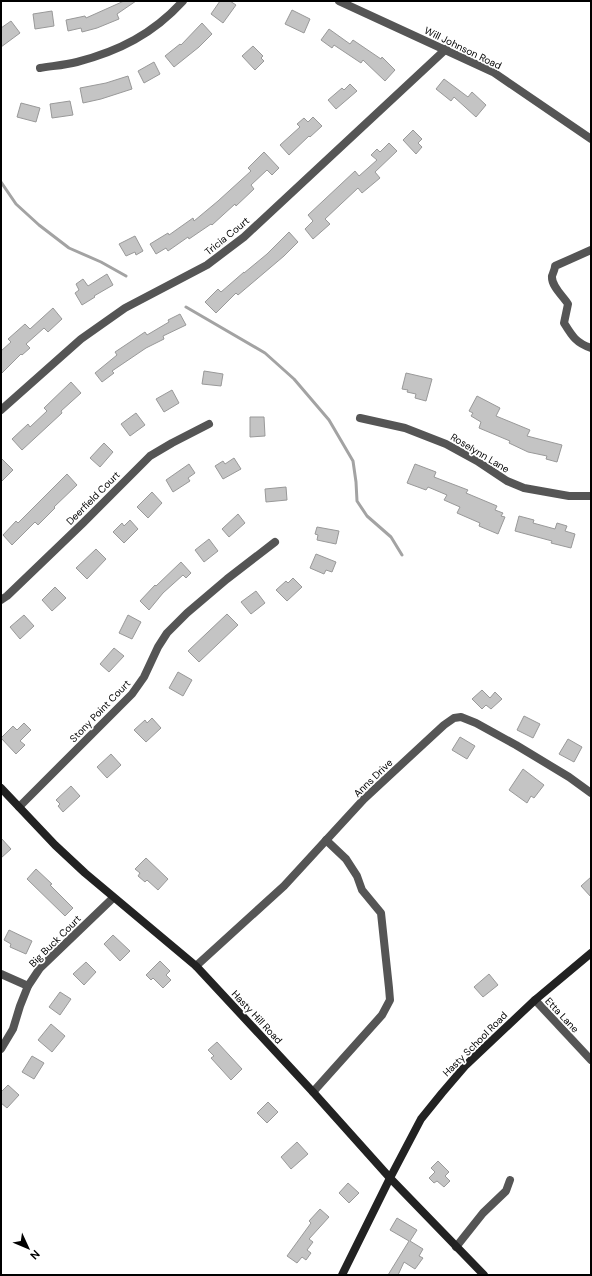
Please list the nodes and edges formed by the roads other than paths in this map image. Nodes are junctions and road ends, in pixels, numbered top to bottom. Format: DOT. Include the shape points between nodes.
graph roads {
  1 [pos="183,1"];
  2 [pos="339,1"];
  3 [pos="446,50"];
  4 [pos="40,68"];
  5 [pos="591,139"];
  6 [pos="591,250"];
  7 [pos="591,348"];
  8 [pos="1,410"];
  9 [pos="360,418"];
  10 [pos="209,424"];
  11 [pos="591,496"];
  12 [pos="275,542"];
  13 [pos="1,600"];
  14 [pos="1,788"];
  15 [pos="591,793"];
  16 [pos="20,807"];
  17 [pos="326,840"];
  18 [pos="113,898"];
  19 [pos="591,953"];
  20 [pos="196,966"];
  21 [pos="1,974"];
  22 [pos="28,986"];
  23 [pos="534,1000"];
  24 [pos="1,1049"];
  25 [pos="591,1060"];
  26 [pos="313,1092"];
  27 [pos="390,1178"];
  28 [pos="510,1180"];
  29 [pos="456,1246"];
  30 [pos="342,1275"];
  31 [pos="484,1275"];
  1 -- 4 [label="street" via="158,25 132,42 76,63"];
  2 -- 3 [label="street, Will Johnson Road"];
  3 -- 5 [label="street, Will Johnson Road" via="493,72"];
  3 -- 8 [label="street, Tricia Court" via="244,236 207,265 125,308 81,339"];
  6 -- 7 [label="street" via="556,266 552,276 557,289 568,304 564,323 572,337"];
  9 -- 11 [label="street, Roselynn Lane" via="405,428 446,444 524,488 569,496"];
  10 -- 13 [label="street, Deerfield Court" via="150,456"];
  12 -- 16 [label="street, Stony Point Court" via="227,579 167,633 144,678 132,694"];
  14 -- 16 [label="street, Hasty Hill Road"];
  15 -- 17 [label="street, Anns Drive" via="570,777 476,723 461,717 454,718 430,737"];
  16 -- 18 [label="street, Hasty Hill Road" via="84,874"];
  17 -- 20 [label="street, Anns Drive" via="284,886"];
  17 -- 26 [label="street" via="346,859 362,890 381,913 390,1000 382,1015"];
  18 -- 20 [label="street, Hasty Hill Road"];
  18 -- 22 [label="street, Big Buck Court" via="40,968"];
  19 -- 23 [label="street, Hasty School Road"];
  20 -- 26 [label="street, Hasty Hill Road"];
  21 -- 22 [label="street"];
  22 -- 24 [label="street, Big Buck Court" via="13,1029"];
  23 -- 25 [label="street, Etta Lane"];
  23 -- 27 [label="street, Hasty School Road" via="466,1065 442,1093 421,1119"];
  26 -- 27 [label="street, Hasty Hill Road"];
  27 -- 29 [label="street, Hasty Hill Road"];
  27 -- 30 [label="street, Hasty School Road"];
  28 -- 29 [label="street" via="506,1191 483,1213"];
  29 -- 31 [label="street, Hasty Hill Road"];
}
